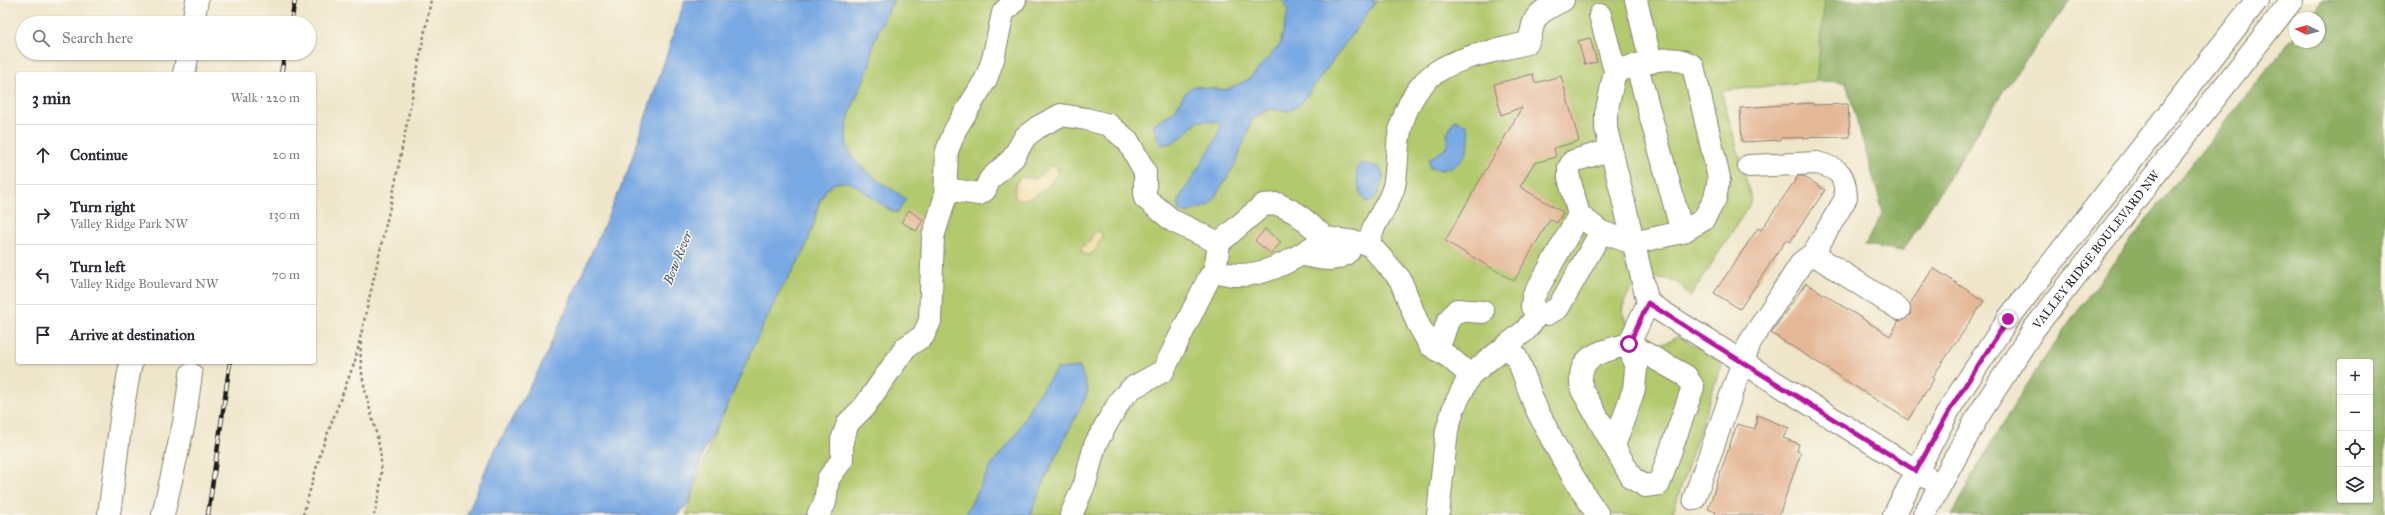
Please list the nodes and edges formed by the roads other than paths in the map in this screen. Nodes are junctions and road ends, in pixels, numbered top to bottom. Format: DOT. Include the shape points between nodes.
graph roads {
  1 [pos="197,0"];
  2 [pos="1015,0"];
  3 [pos="1563,0"];
  4 [pos="1636,0"];
  5 [pos="2257,0"];
  6 [pos="2292,0"];
  7 [pos="1600,15"];
  8 [pos="194,16"];
  9 [pos="187,60"];
  10 [pos="1644,64"];
  11 [pos="1615,71"];
  12 [pos="184,72"];
  13 [pos="1611,150"];
  14 [pos="1749,166"];
  15 [pos="946,190"];
  16 [pos="1579,215"];
  17 [pos="1601,232"];
  18 [pos="1682,232"];
  19 [pos="1326,238"];
  20 [pos="1219,243"];
  21 [pos="1360,243"];
  22 [pos="1633,243"];
  23 [pos="1813,254"];
  24 [pos="1302,255"];
  25 [pos="1217,266"];
  26 [pos="1648,303"];
  27 [pos="1899,310"];
  28 [pos="1483,312"];
  29 [pos="1538,314"];
  30 [pos="1629,344"];
  31 [pos="1508,345"];
  32 [pos="1438,350"];
  33 [pos="1743,361"];
  34 [pos="131,364"];
  35 [pos="191,374"];
  36 [pos="1470,375"];
  37 [pos="1614,446"];
  38 [pos="1916,471"];
  39 [pos="1939,485"];
  40 [pos="1694,499"];
  41 [pos="108,515"];
  42 [pos="163,515"];
  43 [pos="818,515"];
  44 [pos="1071,515"];
  45 [pos="1438,515"];
  46 [pos="1598,515"];
  47 [pos="1894,515"];
  48 [pos="1924,515"];
  1 -- 8 [label="street"];
  2 -- 15 [label="street" via="1003,14 986,79 955,130 947,151"];
  3 -- 21 [label="street" via="1539,14 1533,22 1532,36 1527,43 1464,59 1440,68 1418,89 1408,107 1400,132 1393,191 1371,232"];
  4 -- 10 [label="street"];
  5 -- 38 [label="street" via="2008,319 1952,406"];
  6 -- 39 [label="street, VALLEY RIDGE BOULEVARD NW" via="2034,329 1978,416"];
  7 -- 11 [label="street"];
  9 -- 12 [label="street"];
  10 -- 11 [label="street"];
  10 -- 18 [label="street"];
  10 -- 18 [label="street" via="1663,60 1684,60 1693,66 1720,178 1715,199 1703,220"];
  11 -- 13 [label="street" via="1606,114"];
  13 -- 16 [label="street" via="1573,161 1569,168 1569,178"];
  13 -- 22 [label="street"];
  14 -- 23 [label="street" via="1818,162 1837,170 1842,176 1846,198"];
  15 -- 20 [label="street" via="979,194 986,190 990,179 1013,158 1025,137 1038,126 1061,115 1086,119 1109,125 1128,141 1145,172 1145,198 1173,221"];
  15 -- 43 [label="street" via="933,237 930,321 922,336 906,347 864,407 848,423 842,440 842,460 828,479 825,504"];
  16 -- 17 [label="street"];
  16 -- 29 [label="street" via="1533,297 1532,307"];
  17 -- 22 [label="street"];
  17 -- 29 [label="street" via="1558,308 1547,314"];
  18 -- 22 [label="street"];
  19 -- 20 [label="street" via="1296,213 1278,204 1263,205"];
  19 -- 21 [label="street"];
  19 -- 24 [label="street"];
  20 -- 25 [label="street" via="1216,254"];
  21 -- 24 [label="street" via="1337,258 1325,260"];
  21 -- 32 [label="street" via="1400,279 1418,324 1430,345"];
  22 -- 26 [label="street"];
  23 -- 27 [label="street"];
  23 -- 33 [label="street" via="1802,262 1754,336"];
  24 -- 25 [label="street" via="1260,272 1229,275 1220,272"];
  25 -- 44 [label="street" via="1208,278 1162,371 1132,388 1121,399 1094,445 1085,483"];
  26 -- 30 [label="street"];
  26 -- 33 [label="street"];
  28 -- 32 [label="street" via="1457,310 1448,321"];
  29 -- 31 [label="street" via="1526,330"];
  30 -- 37 [label="street" via="1636,369 1634,389"];
  30 -- 37 [label="street" via="1601,352 1584,363 1579,375 1582,390"];
  30 -- 37 [label="street" via="1686,376 1693,387 1659,484 1645,486 1632,478"];
  31 -- 36 [label="street"];
  31 -- 46 [label="street" via="1518,357 1537,411 1553,442"];
  32 -- 36 [label="street"];
  33 -- 38 [label="street"];
  33 -- 40 [label="street"];
  34 -- 41 [label="street"];
  35 -- 42 [label="street" via="184,423"];
  36 -- 45 [label="street" via="1446,430"];
  38 -- 39 [label="street"];
  38 -- 47 [label="street"];
  39 -- 48 [label="street, VALLEY RIDGE BOULEVARD NW"];
}
